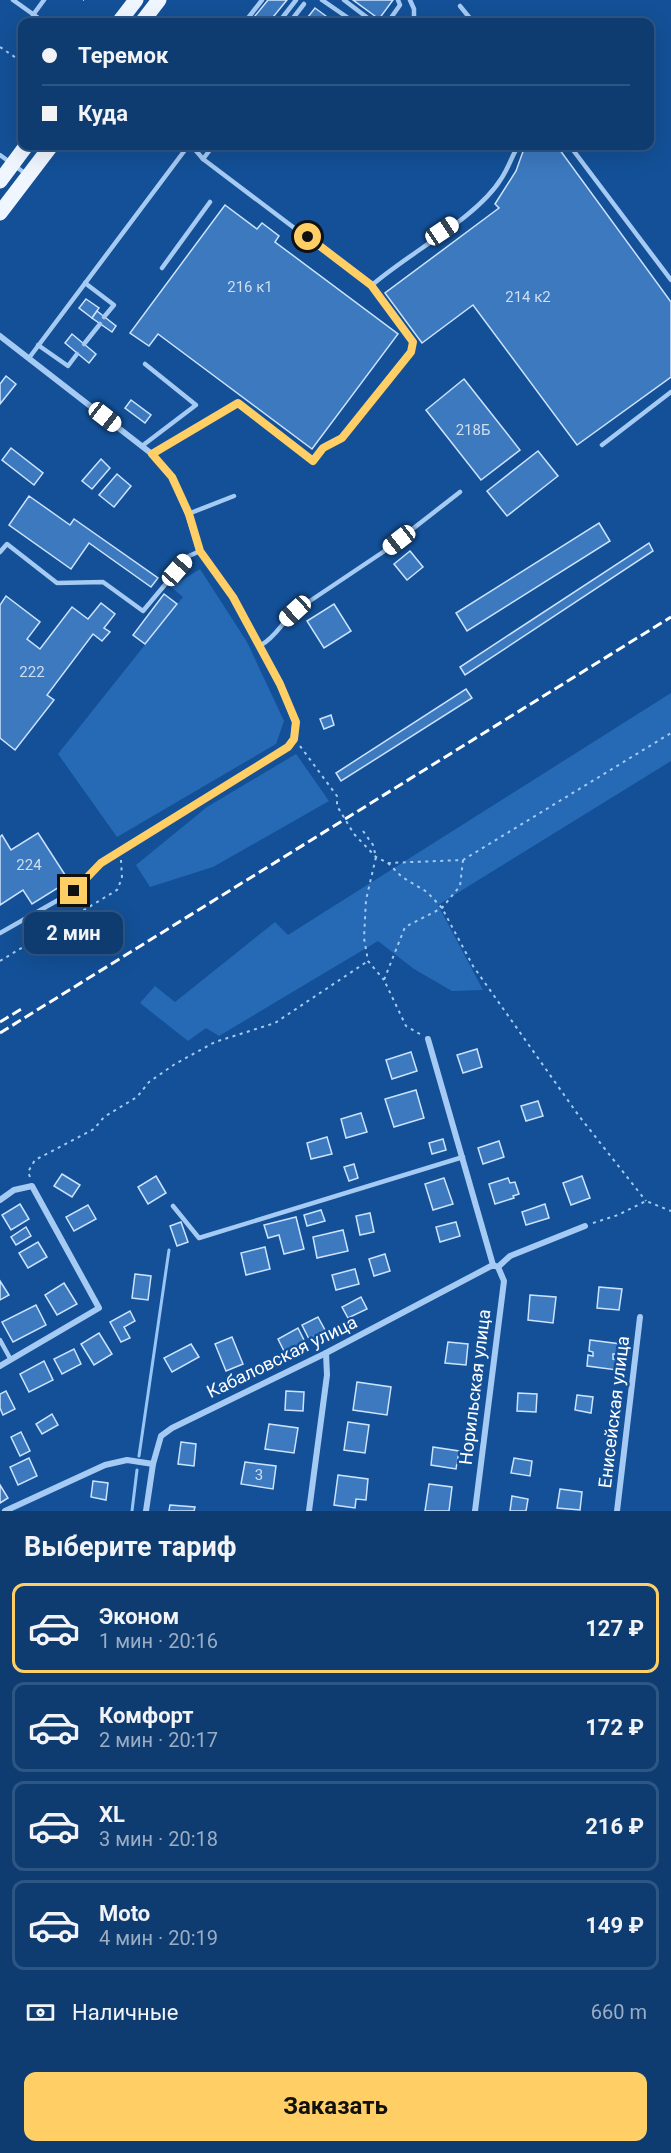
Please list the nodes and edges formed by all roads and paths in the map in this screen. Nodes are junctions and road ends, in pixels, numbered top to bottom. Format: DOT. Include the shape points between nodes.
graph roads {
  1 [pos="13,0"];
  2 [pos="44,0"];
  3 [pos="136,0"];
  4 [pos="159,0"];
  5 [pos="262,0"];
  6 [pos="296,0"];
  7 [pos="322,0"];
  8 [pos="344,0"];
  9 [pos="398,0"];
  10 [pos="410,0"];
  11 [pos="304,4"];
  12 [pos="460,6"];
  13 [pos="33,15"];
  14 [pos="38,18"];
  15 [pos="122,18"];
  16 [pos="145,18"];
  17 [pos="247,18"];
  18 [pos="282,18"];
  19 [pos="293,18"];
  20 [pos="348,18"];
  21 [pos="368,18"];
  22 [pos="391,18"];
  23 [pos="414,18"];
  24 [pos="470,18"];
  25 [pos="0,47"];
  26 [pos="18,59"];
  27 [pos="20,150"];
  28 [pos="48,150"];
  29 [pos="187,150"];
  30 [pos="194,150"];
  31 [pos="210,150"];
  32 [pos="516,150"];
  33 [pos="573,150"];
  34 [pos="6,159"];
  35 [pos="203,159"];
  36 [pos="28,176"];
  37 [pos="0,181"];
  38 [pos="210,202"];
  39 [pos="0,213"];
  40 [pos="162,268"];
  41 [pos="671,280"];
  42 [pos="85,284"];
  43 [pos="371,285"];
  44 [pos="104,317"];
  45 [pos="100,324"];
  46 [pos="0,336"];
  47 [pos="84,344"];
  48 [pos="38,345"];
  49 [pos="77,354"];
  50 [pos="29,358"];
  51 [pos="145,364"];
  52 [pos="671,392"];
  53 [pos="602,444"];
  54 [pos="142,446"];
  55 [pos="152,454"];
  56 [pos="460,492"];
  57 [pos="234,496"];
  58 [pos="189,514"];
  59 [pos="200,551"];
  60 [pos="0,552"];
  61 [pos="261,645"];
  62 [pos="671,733"];
  63 [pos="294,739"];
  64 [pos="337,796"];
  65 [pos="340,802"];
  66 [pos="363,831"];
  67 [pos="122,852"];
  68 [pos="376,857"];
  69 [pos="463,860"];
  70 [pos="101,863"];
  71 [pos="388,863"];
  72 [pos="442,908"];
  73 [pos="0,933"];
  74 [pos="0,961"];
  75 [pos="368,961"];
  76 [pos="384,980"];
  77 [pos="428,1039"];
  78 [pos="463,1158"];
  79 [pos="33,1186"];
  80 [pos="0,1200"];
  81 [pos="646,1201"];
  82 [pos="173,1206"];
  83 [pos="671,1210"];
  84 [pos="585,1226"];
  85 [pos="495,1266"];
  86 [pos="640,1317"];
  87 [pos="0,1340"];
  88 [pos="326,1353"];
  89 [pos="11,1360"];
  90 [pos="0,1366"];
  91 [pos="153,1464"];
  92 [pos="4,1511"];
  93 [pos="146,1511"];
  94 [pos="309,1511"];
  95 [pos="475,1511"];
  96 [pos="617,1511"];
  1 -- 13 [label="lane"];
  2 -- 13 [label="lane"];
  3 -- 15 [label="main road"];
  4 -- 16 [label="main road"];
  5 -- 17 [label="lane"];
  6 -- 18 [label="lane"];
  7 -- 20 [label="lane"];
  8 -- 21 [label="lane"];
  9 -- 22 [label="lane" via="400,5"];
  10 -- 23 [label="lane"];
  11 -- 19 [label="lane"];
  12 -- 24 [label="lane"];
  13 -- 14 [label="lane"];
  25 -- 26 [label="path"];
  27 -- 34 [label="main road"];
  28 -- 36 [label="main road"];
  29 -- 42 [label="lane"];
  30 -- 35 [label="lane"];
  31 -- 35 [label="lane"];
  32 -- 43 [label="lane" via="501,180 484,199"];
  33 -- 41 [label="lane"];
  34 -- 36 [label="lane"];
  34 -- 37 [label="main road"];
  35 -- 43 [label="lane"];
  36 -- 39 [label="main road"];
  38 -- 40 [label="lane"];
  42 -- 44 [label="lane" via="114,305"];
  42 -- 48 [label="lane"];
  43 -- 55 [label="lane" via="413,342 411,352 342,438 323,448 313,461 238,403"];
  45 -- 47 [label="lane"];
  46 -- 50 [label="street"];
  48 -- 49 [label="lane" via="68,366"];
  48 -- 50 [label="lane"];
  50 -- 54 [label="street"];
  51 -- 54 [label="lane" via="196,405"];
  52 -- 53 [label="lane"];
  54 -- 55 [label="street"];
  55 -- 58 [label="street" via="172,477"];
  56 -- 61 [label="lane" via="383,552 295,611 275,636"];
  57 -- 58 [label="lane"];
  58 -- 59 [label="street"];
  59 -- 60 [label="lane" via="189,556 143,611 103,582 57,583 7,544"];
  59 -- 61 [label="street"];
  61 -- 63 [label="street" via="296,722"];
  62 -- 69 [label="path"];
  63 -- 64 [label="path"];
  63 -- 67 [label="street" via="288,747"];
  64 -- 65 [label="path"];
  64 -- 68 [label="path" via="337,806 354,834"];
  66 -- 68 [label="path"];
  67 -- 70 [label="street"];
  67 -- 74 [label="path" via="122,878 117,890"];
  68 -- 71 [label="path"];
  68 -- 75 [label="path" via="366,900 364,938"];
  69 -- 71 [label="path"];
  69 -- 72 [label="path" via="460,886"];
  70 -- 73 [label="lane" via="74,891"];
  71 -- 72 [label="path"];
  72 -- 76 [label="path" via="405,927"];
  72 -- 81 [label="path" via="473,966 579,1116"];
  75 -- 76 [label="path"];
  75 -- 79 [label="path" via="275,1023 215,1042 175,1064 149,1082 137,1098 104,1117 94,1129 34,1160 28,1172"];
  76 -- 77 [label="path" via="406,1026"];
  77 -- 78 [label="street, Норильская улица"];
  78 -- 82 [label="lane" via="199,1238"];
  78 -- 85 [label="street, Норильская улица"];
  79 -- 80 [label="street" via="14,1190"];
  79 -- 89 [label="street" via="99,1308"];
  81 -- 83 [label="path"];
  81 -- 84 [label="path"];
  84 -- 85 [label="street, Кабаловская улица" via="510,1256"];
  85 -- 88 [label="street, Кабаловская улица"];
  85 -- 95 [label="street, Норильская улица" via="504,1281"];
  86 -- 96 [label="street, Енисейская улица"];
  87 -- 89 [label="lane"];
  88 -- 91 [label="street, Кабаловская улица" via="172,1428 161,1436"];
  88 -- 94 [label="street" via="327,1375"];
  89 -- 90 [label="street"];
  91 -- 92 [label="street" via="127,1460 105,1466"];
  91 -- 93 [label="street, Кабаловская улица"];
}
